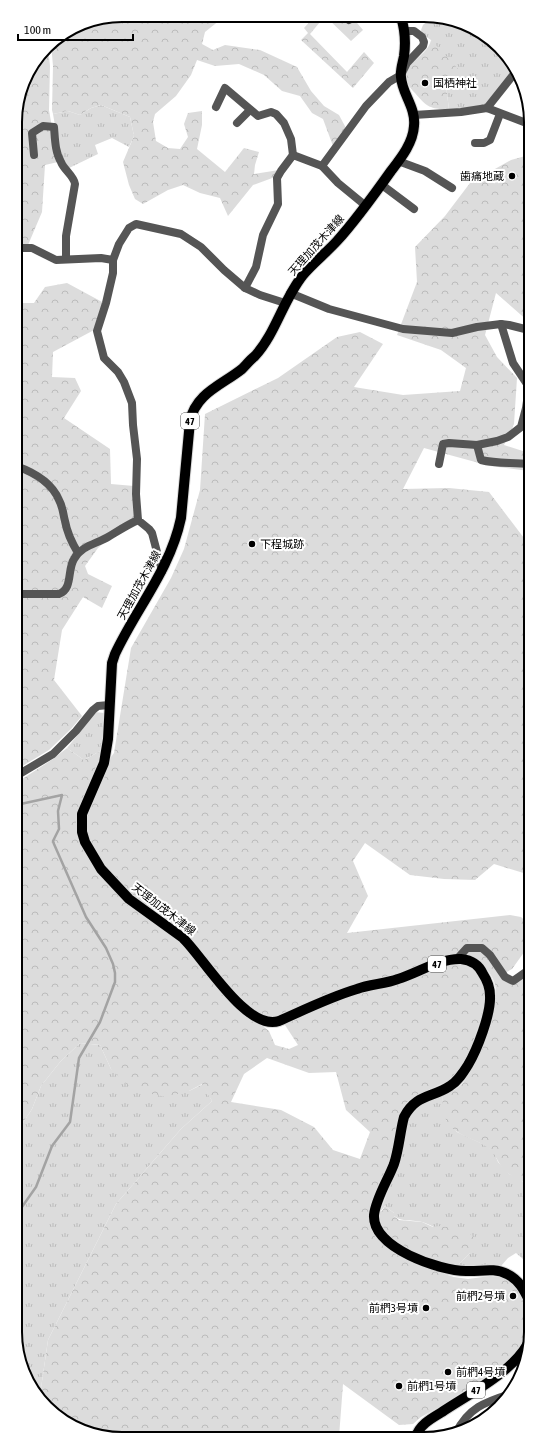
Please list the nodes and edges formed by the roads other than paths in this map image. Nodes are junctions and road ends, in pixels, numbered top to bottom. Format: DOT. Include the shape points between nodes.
graph roads {
  1 [pos="402,22"];
  2 [pos="405,31"];
  3 [pos="401,75"];
  4 [pos="513,76"];
  5 [pos="216,107"];
  6 [pos="487,108"];
  7 [pos="250,110"];
  8 [pos="414,114"];
  9 [pos="500,114"];
  10 [pos="524,122"];
  11 [pos="237,123"];
  12 [pos="474,143"];
  13 [pos="34,155"];
  14 [pos="293,155"];
  15 [pos="398,161"];
  16 [pos="322,166"];
  17 [pos="382,185"];
  18 [pos="452,188"];
  19 [pos="366,206"];
  20 [pos="414,209"];
  21 [pos="22,248"];
  22 [pos="66,259"];
  23 [pos="113,260"];
  24 [pos="245,288"];
  25 [pos="290,293"];
  26 [pos="285,303"];
  27 [pos="500,324"];
  28 [pos="524,329"];
  29 [pos="524,377"];
  30 [pos="524,416"];
  31 [pos="477,445"];
  32 [pos="524,463"];
  33 [pos="439,464"];
  34 [pos="22,468"];
  35 [pos="138,520"];
  36 [pos="78,553"];
  37 [pos="162,571"];
  38 [pos="22,594"];
  39 [pos="109,705"];
  40 [pos="22,772"];
  41 [pos="457,959"];
  42 [pos="524,973"];
  43 [pos="524,1290"];
  44 [pos="521,1355"];
  45 [pos="499,1398"];
  46 [pos="460,1425"];
  47 [pos="419,1432"];
  1 -- 2 [label="main road, 天理加茂木津線 / 47"];
  2 -- 3 [label="main road, 天理加茂木津線 / 47"];
  2 -- 3 [label="street" via="414,31 424,42"];
  3 -- 8 [label="main road, 天理加茂木津線 / 47" via="401,82"];
  3 -- 16 [label="street" via="389,82 366,106"];
  4 -- 6 [label="street"];
  5 -- 7 [label="street" via="225,88"];
  6 -- 8 [label="street"];
  6 -- 9 [label="street"];
  7 -- 11 [label="street"];
  7 -- 14 [label="street" via="258,116 271,112 276,114 292,139"];
  8 -- 15 [label="main road, 天理加茂木津線 / 47" via="411,138"];
  9 -- 10 [label="street"];
  9 -- 12 [label="street" via="490,140"];
  13 -- 22 [label="street" via="32,134 44,126 54,127 58,158 75,180 66,236"];
  14 -- 16 [label="street"];
  14 -- 24 [label="street" via="277,178 278,204 263,235 256,267"];
  15 -- 17 [label="main road, 天理加茂木津線 / 47"];
  15 -- 18 [label="street" via="426,171"];
  16 -- 19 [label="street"];
  17 -- 19 [label="main road, 天理加茂木津線 / 47"];
  17 -- 20 [label="street"];
  19 -- 25 [label="main road, 天理加茂木津線 / 47" via="335,243 303,275"];
  21 -- 22 [label="street" via="32,248 51,258"];
  22 -- 23 [label="street"];
  23 -- 24 [label="street" via="129,228 141,224 175,232 192,240"];
  23 -- 35 [label="street" via="113,273 97,330 104,358 121,377 132,403 137,459"];
  24 -- 26 [label="street"];
  25 -- 26 [label="main road, 天理加茂木津線 / 47"];
  25 -- 27 [label="street" via="329,308 403,329 452,333"];
  26 -- 37 [label="main road, 天理加茂木津線 / 47" via="271,332 256,354 242,368 207,392 192,412 181,518 175,542"];
  27 -- 28 [label="street"];
  27 -- 29 [label="street" via="513,363"];
  30 -- 31 [label="street" via="521,427 508,437"];
  31 -- 32 [label="street" via="481,460"];
  31 -- 33 [label="street" via="443,444"];
  34 -- 36 [label="street" via="41,479 57,495 71,541"];
  35 -- 36 [label="street"];
  35 -- 37 [label="street" via="152,533"];
  36 -- 38 [label="street" via="71,565 68,585 63,593"];
  37 -- 39 [label="main road, 天理加茂木津線 / 47" via="115,654"];
  39 -- 40 [label="street" via="98,706 52,754"];
  39 -- 41 [label="main road, 天理加茂木津線 / 47" via="104,763 82,814 85,842 101,869 129,899 190,944 216,980 255,1017 273,1023 358,988 390,982 432,965"];
  41 -- 42 [label="street" via="467,948 482,948 505,977 513,981"];
  41 -- 43 [label="main road, 47" via="475,964 486,978 490,998 484,1026 462,1076 449,1086 423,1097 407,1110 393,1165 374,1219 378,1231 388,1242 424,1261 448,1269 494,1270 508,1274 517,1280"];
  44 -- 47 [label="main road, 47" via="488,1382 422,1426"];
  45 -- 46 [label="street" via="479,1405"];
}
